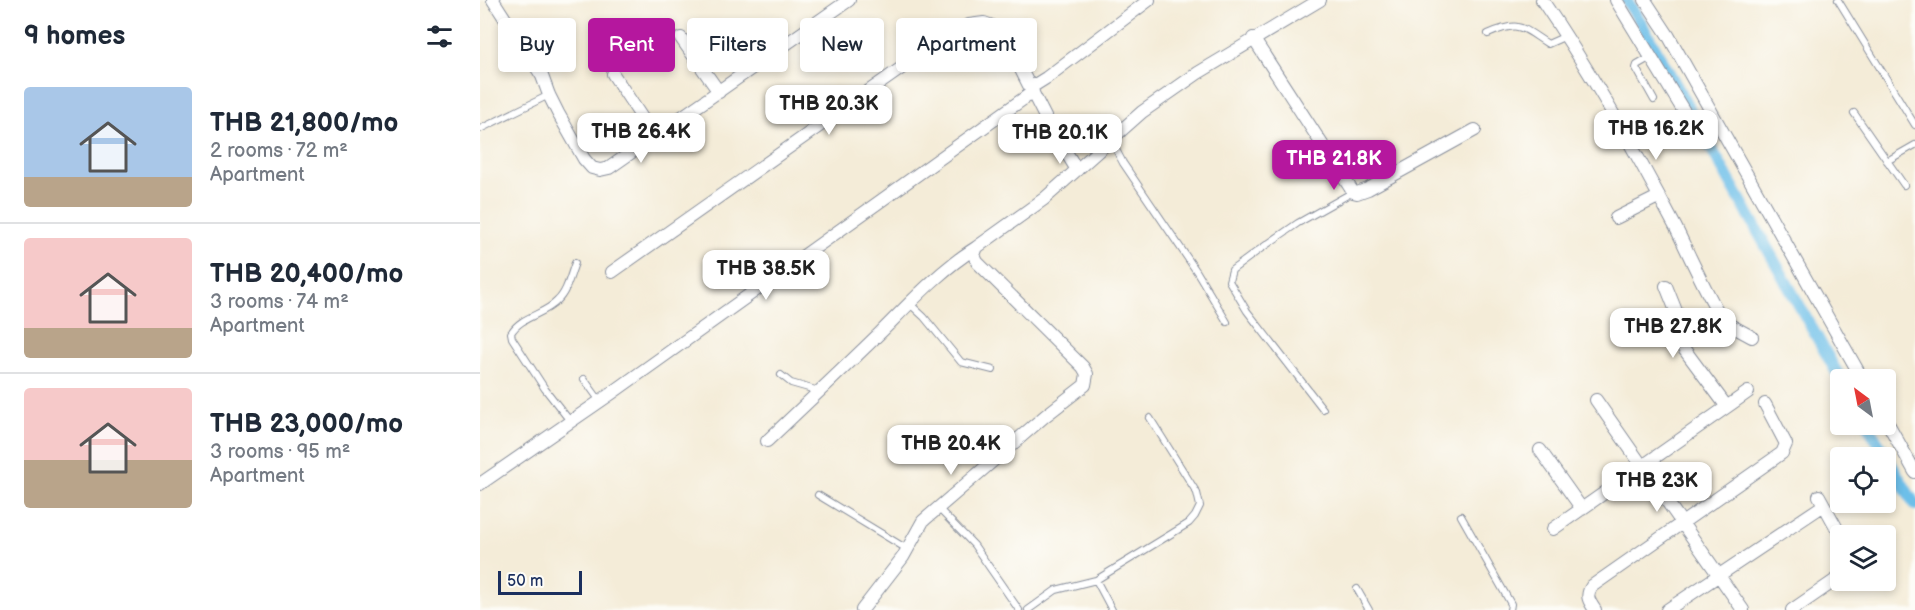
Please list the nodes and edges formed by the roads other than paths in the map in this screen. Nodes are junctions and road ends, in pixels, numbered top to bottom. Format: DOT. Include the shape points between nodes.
graph roads {
  1 [pos="493,0"];
  2 [pos="849,0"];
  3 [pos="1149,0"];
  4 [pos="1320,0"];
  5 [pos="1542,0"];
  6 [pos="1616,0"];
  7 [pos="1646,0"];
  8 [pos="1838,0"];
  9 [pos="1488,34"];
  10 [pos="1566,36"];
  11 [pos="681,38"];
  12 [pos="1254,38"];
  13 [pos="1651,57"];
  14 [pos="613,74"];
  15 [pos="1032,90"];
  16 [pos="719,92"];
  17 [pos="549,95"];
  18 [pos="1654,100"];
  19 [pos="1854,112"];
  20 [pos="1915,125"];
  21 [pos="480,129"];
  22 [pos="1475,130"];
  23 [pos="654,136"];
  24 [pos="1699,136"];
  25 [pos="1111,140"];
  26 [pos="1915,145"];
  27 [pos="1887,160"];
  28 [pos="1077,170"];
  29 [pos="1904,185"];
  30 [pos="1353,192"];
  31 [pos="1658,197"];
  32 [pos="1616,218"];
  33 [pos="977,247"];
  34 [pos="575,263"];
  35 [pos="612,272"];
  36 [pos="1666,286"];
  37 [pos="910,304"];
  38 [pos="1227,322"];
  39 [pos="1752,337"];
  40 [pos="1857,369"];
  41 [pos="993,370"];
  42 [pos="781,375"];
  43 [pos="584,379"];
  44 [pos="820,391"];
  45 [pos="1748,392"];
  46 [pos="1596,400"];
  47 [pos="600,401"];
  48 [pos="1765,404"];
  49 [pos="1727,407"];
  50 [pos="1323,410"];
  51 [pos="1150,418"];
  52 [pos="570,421"];
  53 [pos="1894,435"];
  54 [pos="767,441"];
  55 [pos="1540,450"];
  56 [pos="1643,467"];
  57 [pos="1915,472"];
  58 [pos="480,484"];
  59 [pos="818,495"];
  60 [pos="938,508"];
  61 [pos="1582,509"];
  62 [pos="1461,516"];
  63 [pos="1683,524"];
  64 [pos="1835,525"];
  65 [pos="1553,529"];
  66 [pos="907,549"];
  67 [pos="1719,576"];
  68 [pos="1096,580"];
  69 [pos="1830,584"];
  70 [pos="1356,589"];
  71 [pos="862,610"];
  72 [pos="1019,610"];
  73 [pos="1028,610"];
  74 [pos="1112,610"];
  75 [pos="1369,610"];
  76 [pos="1510,610"];
  77 [pos="1595,610"];
  78 [pos="1667,610"];
  79 [pos="1743,610"];
  80 [pos="1792,610"];
  1 -- 17 [label="street" via="542,76"];
  2 -- 16 [label="street"];
  3 -- 15 [label="street"];
  4 -- 12 [label="street"];
  5 -- 10 [label="street"];
  6 -- 13 [label="street"];
  7 -- 40 [label="street"];
  8 -- 20 [label="lane"];
  9 -- 10 [label="lane" via="1518,26 1548,44"];
  10 -- 31 [label="street"];
  11 -- 16 [label="street"];
  12 -- 25 [label="street" via="1142,112"];
  12 -- 30 [label="street"];
  13 -- 18 [label="lane" via="1636,68"];
  13 -- 24 [label="street"];
  14 -- 23 [label="street"];
  15 -- 28 [label="street"];
  15 -- 35 [label="street" via="1004,36 995,27 984,23 954,31"];
  15 -- 47 [label="street"];
  16 -- 23 [label="street"];
  17 -- 21 [label="lane"];
  17 -- 23 [label="street" via="592,168 609,168"];
  19 -- 27 [label="lane"];
  22 -- 30 [label="street" via="1368,189"];
  25 -- 28 [label="street"];
  25 -- 38 [label="lane"];
  26 -- 27 [label="lane"];
  27 -- 29 [label="lane"];
  28 -- 33 [label="street"];
  30 -- 50 [label="lane" via="1259,250 1232,270 1229,281 1247,311"];
  31 -- 32 [label="street"];
  31 -- 39 [label="street" via="1719,314 1728,324"];
  33 -- 37 [label="street"];
  33 -- 60 [label="street" via="977,262 1087,374 1085,385"];
  34 -- 52 [label="lane" via="558,301 521,322 511,333"];
  36 -- 49 [label="street" via="1675,305 1684,349"];
  37 -- 41 [label="lane" via="961,362"];
  37 -- 44 [label="street"];
  42 -- 44 [label="lane" via="791,383"];
  43 -- 47 [label="lane"];
  44 -- 54 [label="street"];
  45 -- 49 [label="street"];
  46 -- 56 [label="street"];
  47 -- 52 [label="street"];
  48 -- 63 [label="street" via="1786,444 1782,453"];
  49 -- 56 [label="street"];
  51 -- 68 [label="lane" via="1197,493 1200,506 1189,524"];
  52 -- 58 [label="street"];
  53 -- 57 [label="street"];
  55 -- 61 [label="street"];
  56 -- 61 [label="street"];
  56 -- 63 [label="street"];
  59 -- 66 [label="lane"];
  60 -- 66 [label="street" via="923,521"];
  60 -- 72 [label="lane" via="974,545"];
  61 -- 65 [label="street"];
  62 -- 76 [label="lane" via="1511,604"];
  63 -- 67 [label="street"];
  63 -- 77 [label="street" via="1592,586 1588,599"];
  64 -- 67 [label="street" via="1822,500"];
  66 -- 71 [label="street"];
  67 -- 78 [label="street"];
  67 -- 79 [label="street"];
  68 -- 73 [label="lane" via="1056,590"];
  68 -- 74 [label="lane"];
  69 -- 80 [label="street"];
  70 -- 75 [label="lane"];
}
